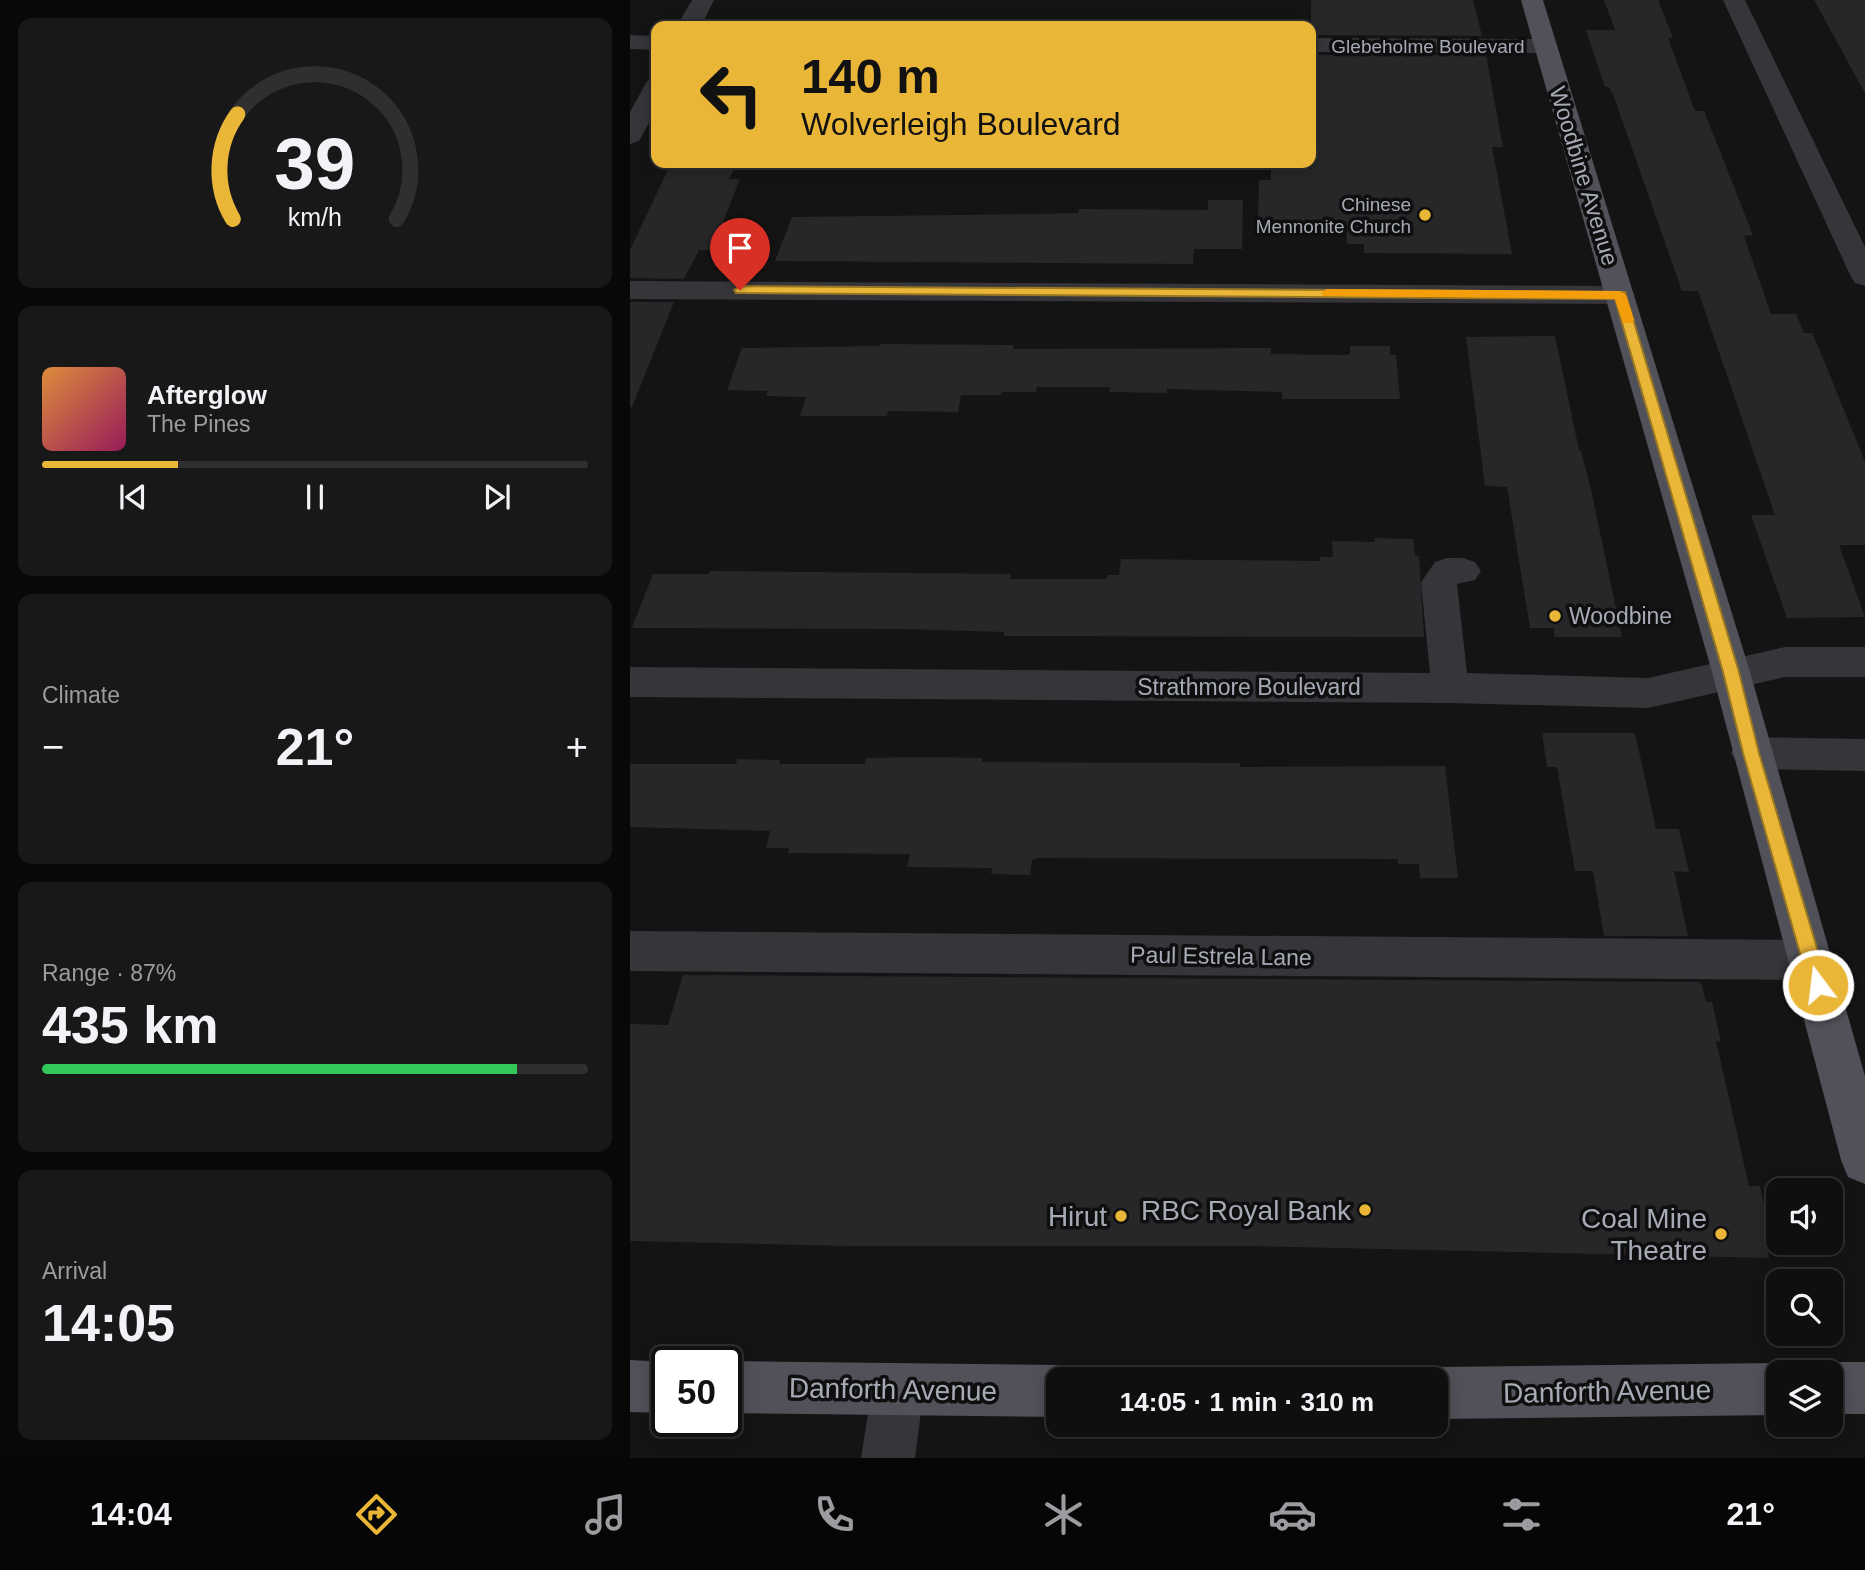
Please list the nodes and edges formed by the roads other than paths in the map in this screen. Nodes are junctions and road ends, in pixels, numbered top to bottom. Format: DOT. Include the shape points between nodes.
graph roads {
  1 [pos="703,0"];
  2 [pos="1532,0"];
  3 [pos="1734,0"];
  4 [pos="692,21"];
  5 [pos="630,43"];
  6 [pos="651,43"];
  7 [pos="1316,45"];
  8 [pos="1544,46"];
  9 [pos="651,96"];
  10 [pos="630,136"];
  11 [pos="1865,277"];
  12 [pos="630,290"];
  13 [pos="1620,295"];
  14 [pos="1463,571"];
  15 [pos="1865,662"];
  16 [pos="1731,672"];
  17 [pos="630,682"];
  18 [pos="1450,688"];
  19 [pos="1751,753"];
  20 [pos="1865,755"];
  21 [pos="630,951"];
  22 [pos="1812,960"];
  23 [pos="1865,1160"];
  24 [pos="630,1387"];
  25 [pos="651,1387"];
  26 [pos="742,1387"];
  27 [pos="1766,1388"];
  28 [pos="1843,1388"];
  29 [pos="1865,1388"];
  30 [pos="898,1389"];
  31 [pos="1046,1391"];
  32 [pos="1448,1393"];
  33 [pos="888,1458"];
  1 -- 4 [label="street"];
  2 -- 8 [label="main road, Woodbine Avenue"];
  3 -- 11 [label="street"];
  5 -- 6 [label="street"];
  7 -- 8 [label="street, Glebeholme Boulevard"];
  8 -- 13 [label="main road, Woodbine Avenue"];
  9 -- 10 [label="street"];
  12 -- 13 [label="street"];
  13 -- 16 [label="main road, Woodbine Avenue"];
  14 -- 18 [label="street" via="1447,572 1439,582"];
  15 -- 16 [label="street, Strathmore Boulevard" via="1785,662"];
  16 -- 18 [label="street, Strathmore Boulevard" via="1648,693"];
  16 -- 19 [label="main road, Woodbine Avenue"];
  17 -- 18 [label="street, Strathmore Boulevard"];
  19 -- 20 [label="street"];
  19 -- 22 [label="main road, Woodbine Avenue"];
  21 -- 22 [label="street, Paul Estrela Lane"];
  22 -- 23 [label="main road, Woodbine Avenue"];
  24 -- 25 [label="main road"];
  26 -- 30 [label="main road, Danforth Avenue"];
  27 -- 32 [label="main road, Danforth Avenue"];
  28 -- 29 [label="main road"];
  30 -- 31 [label="main road, Danforth Avenue"];
  30 -- 33 [label="street"];
}
